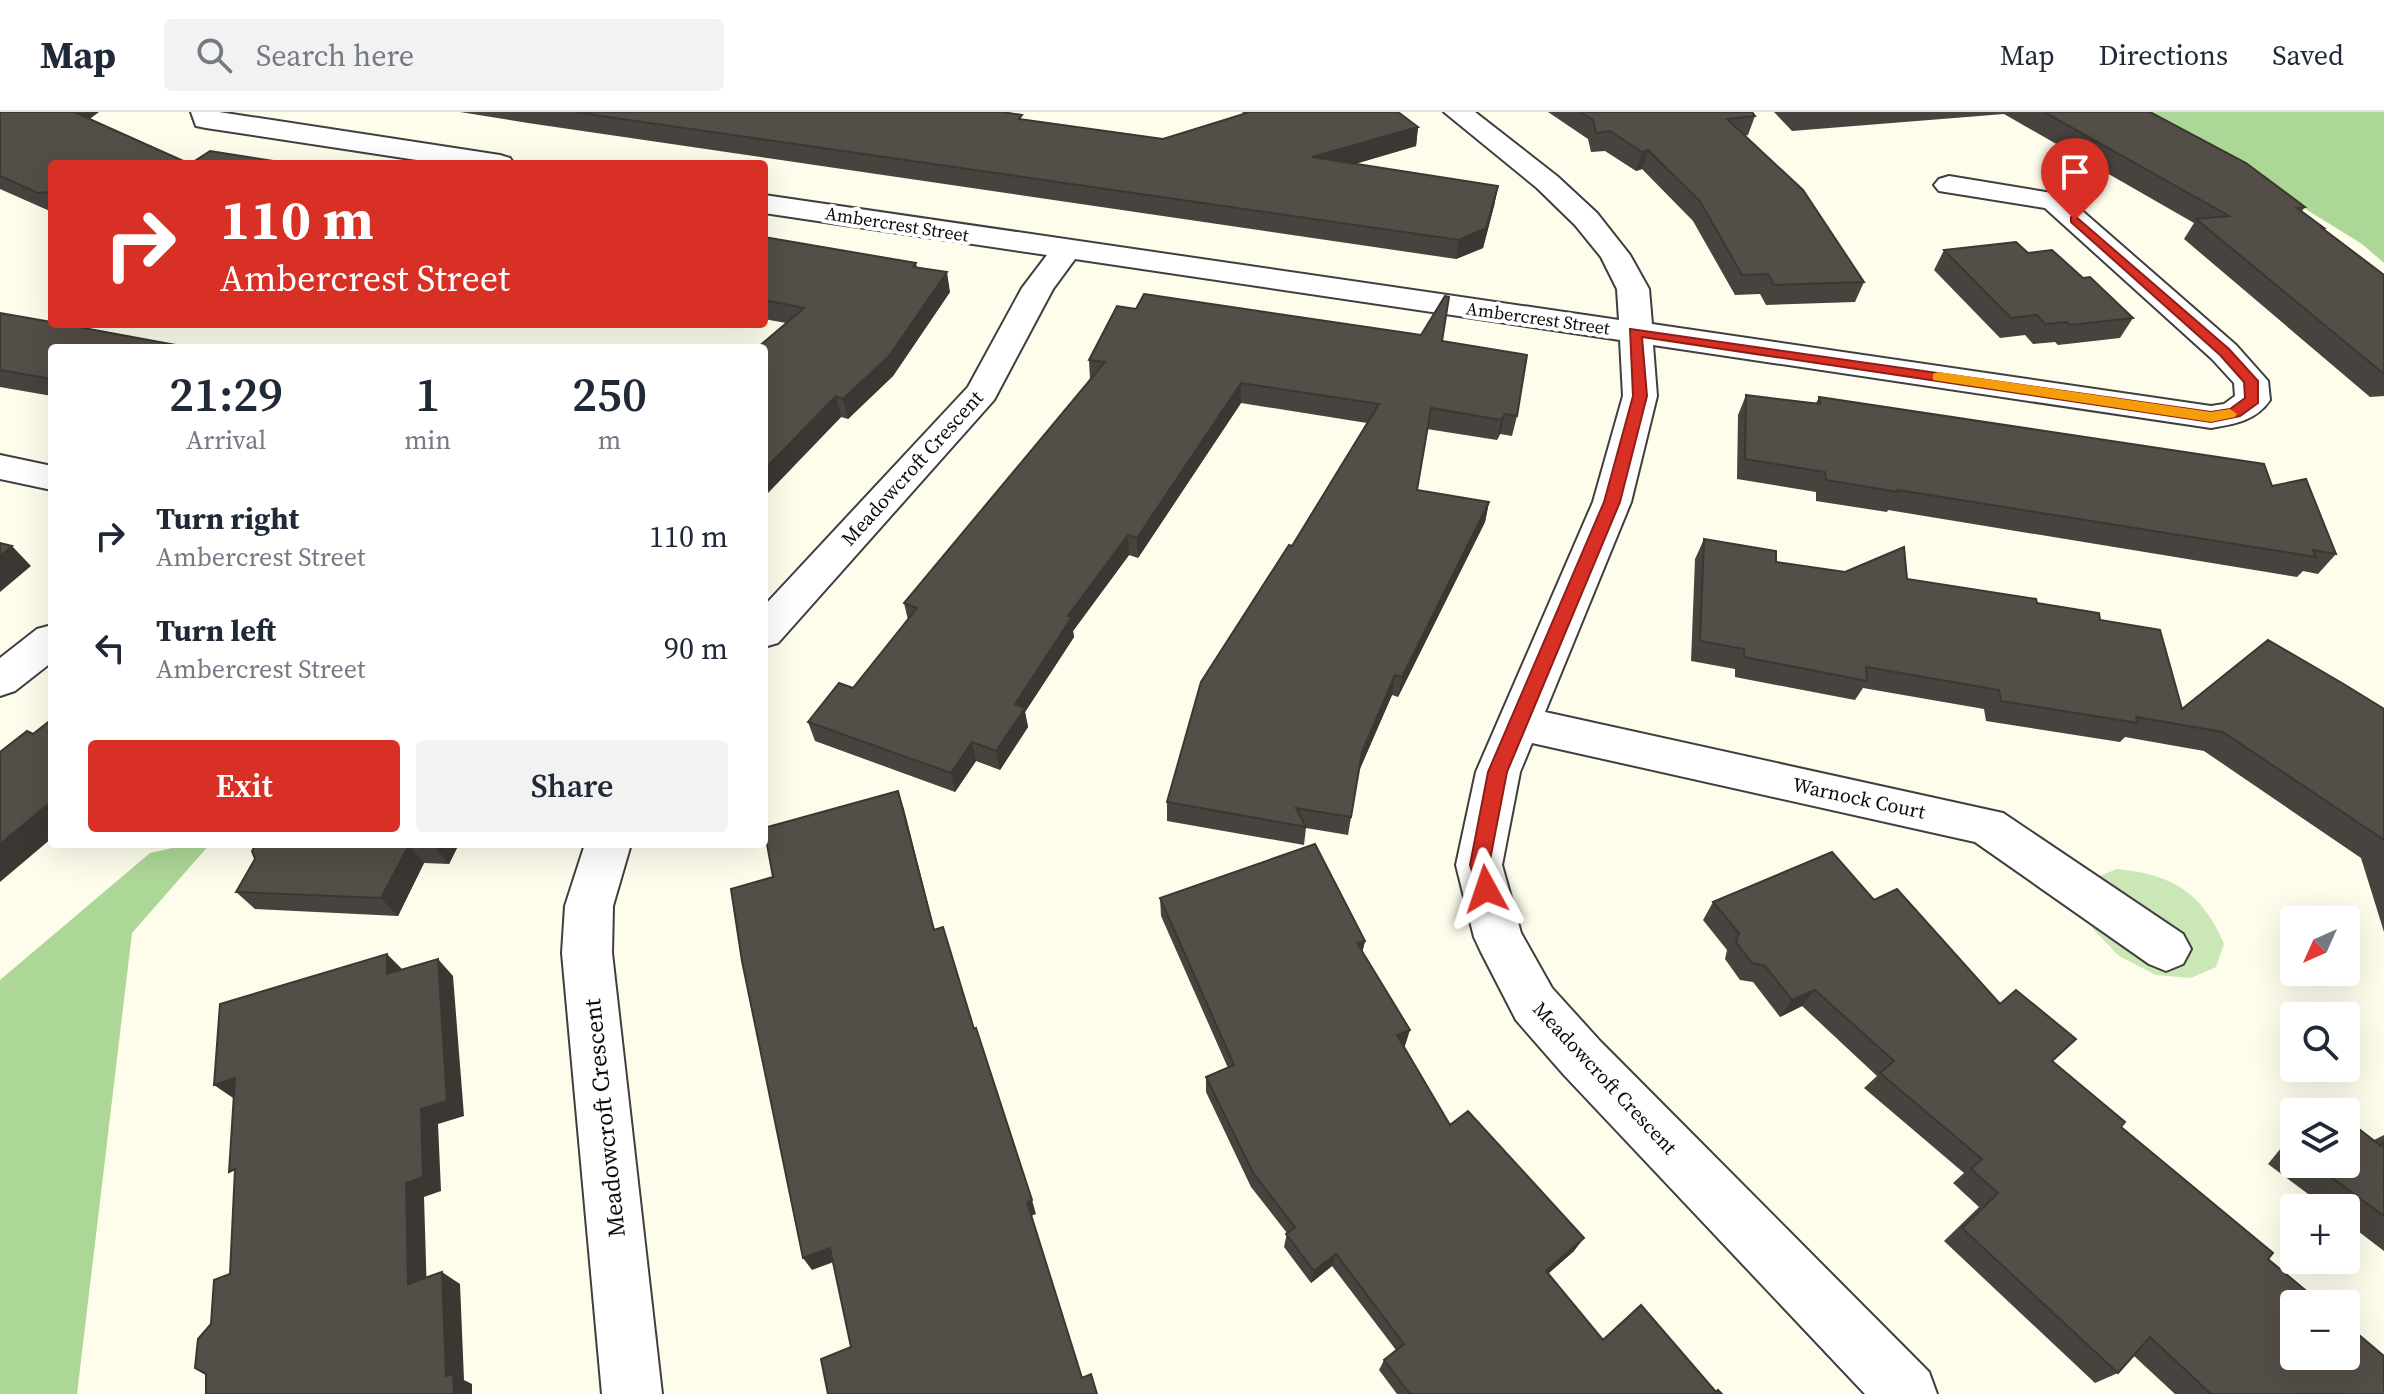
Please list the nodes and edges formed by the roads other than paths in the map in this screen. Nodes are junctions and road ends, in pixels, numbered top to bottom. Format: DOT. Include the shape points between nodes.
graph roads {
  1 [pos="205,112"];
  2 [pos="1458,112"];
  3 [pos="473,160"];
  4 [pos="1949,185"];
  5 [pos="768,205"];
  6 [pos="1067,249"];
  7 [pos="1635,332"];
  8 [pos="0,467"];
  9 [pos="48,477"];
  10 [pos="768,628"];
  11 [pos="48,643"];
  12 [pos="0,680"];
  13 [pos="1518,723"];
  14 [pos="607,848"];
  15 [pos="2166,949"];
  16 [pos="632,1394"];
  17 [pos="1907,1394"];
  1 -- 3 [label="street" via="206,120"];
  2 -- 7 [label="street, Meadowcroft Crescent" via="1547,182 1615,255 1633,289"];
  4 -- 7 [label="street, Ambercrest Street" via="2054,201 2224,352 2251,381 2253,400 2234,413 2211,417"];
  5 -- 6 [label="street, Ambercrest Street"];
  6 -- 7 [label="street, Ambercrest Street"];
  6 -- 10 [label="street, Meadowcroft Crescent" via="1038,288 982,392"];
  7 -- 13 [label="street, Meadowcroft Crescent" via="1640,396 1612,502"];
  8 -- 9 [label="street"];
  11 -- 12 [label="street"];
  13 -- 15 [label="street, Warnock Court" via="1987,826"];
  13 -- 17 [label="street, Meadowcroft Crescent" via="1498,772 1479,865 1498,937 1534,1004"];
  14 -- 16 [label="street, Meadowcroft Crescent" via="589,906 587,953"];
}
